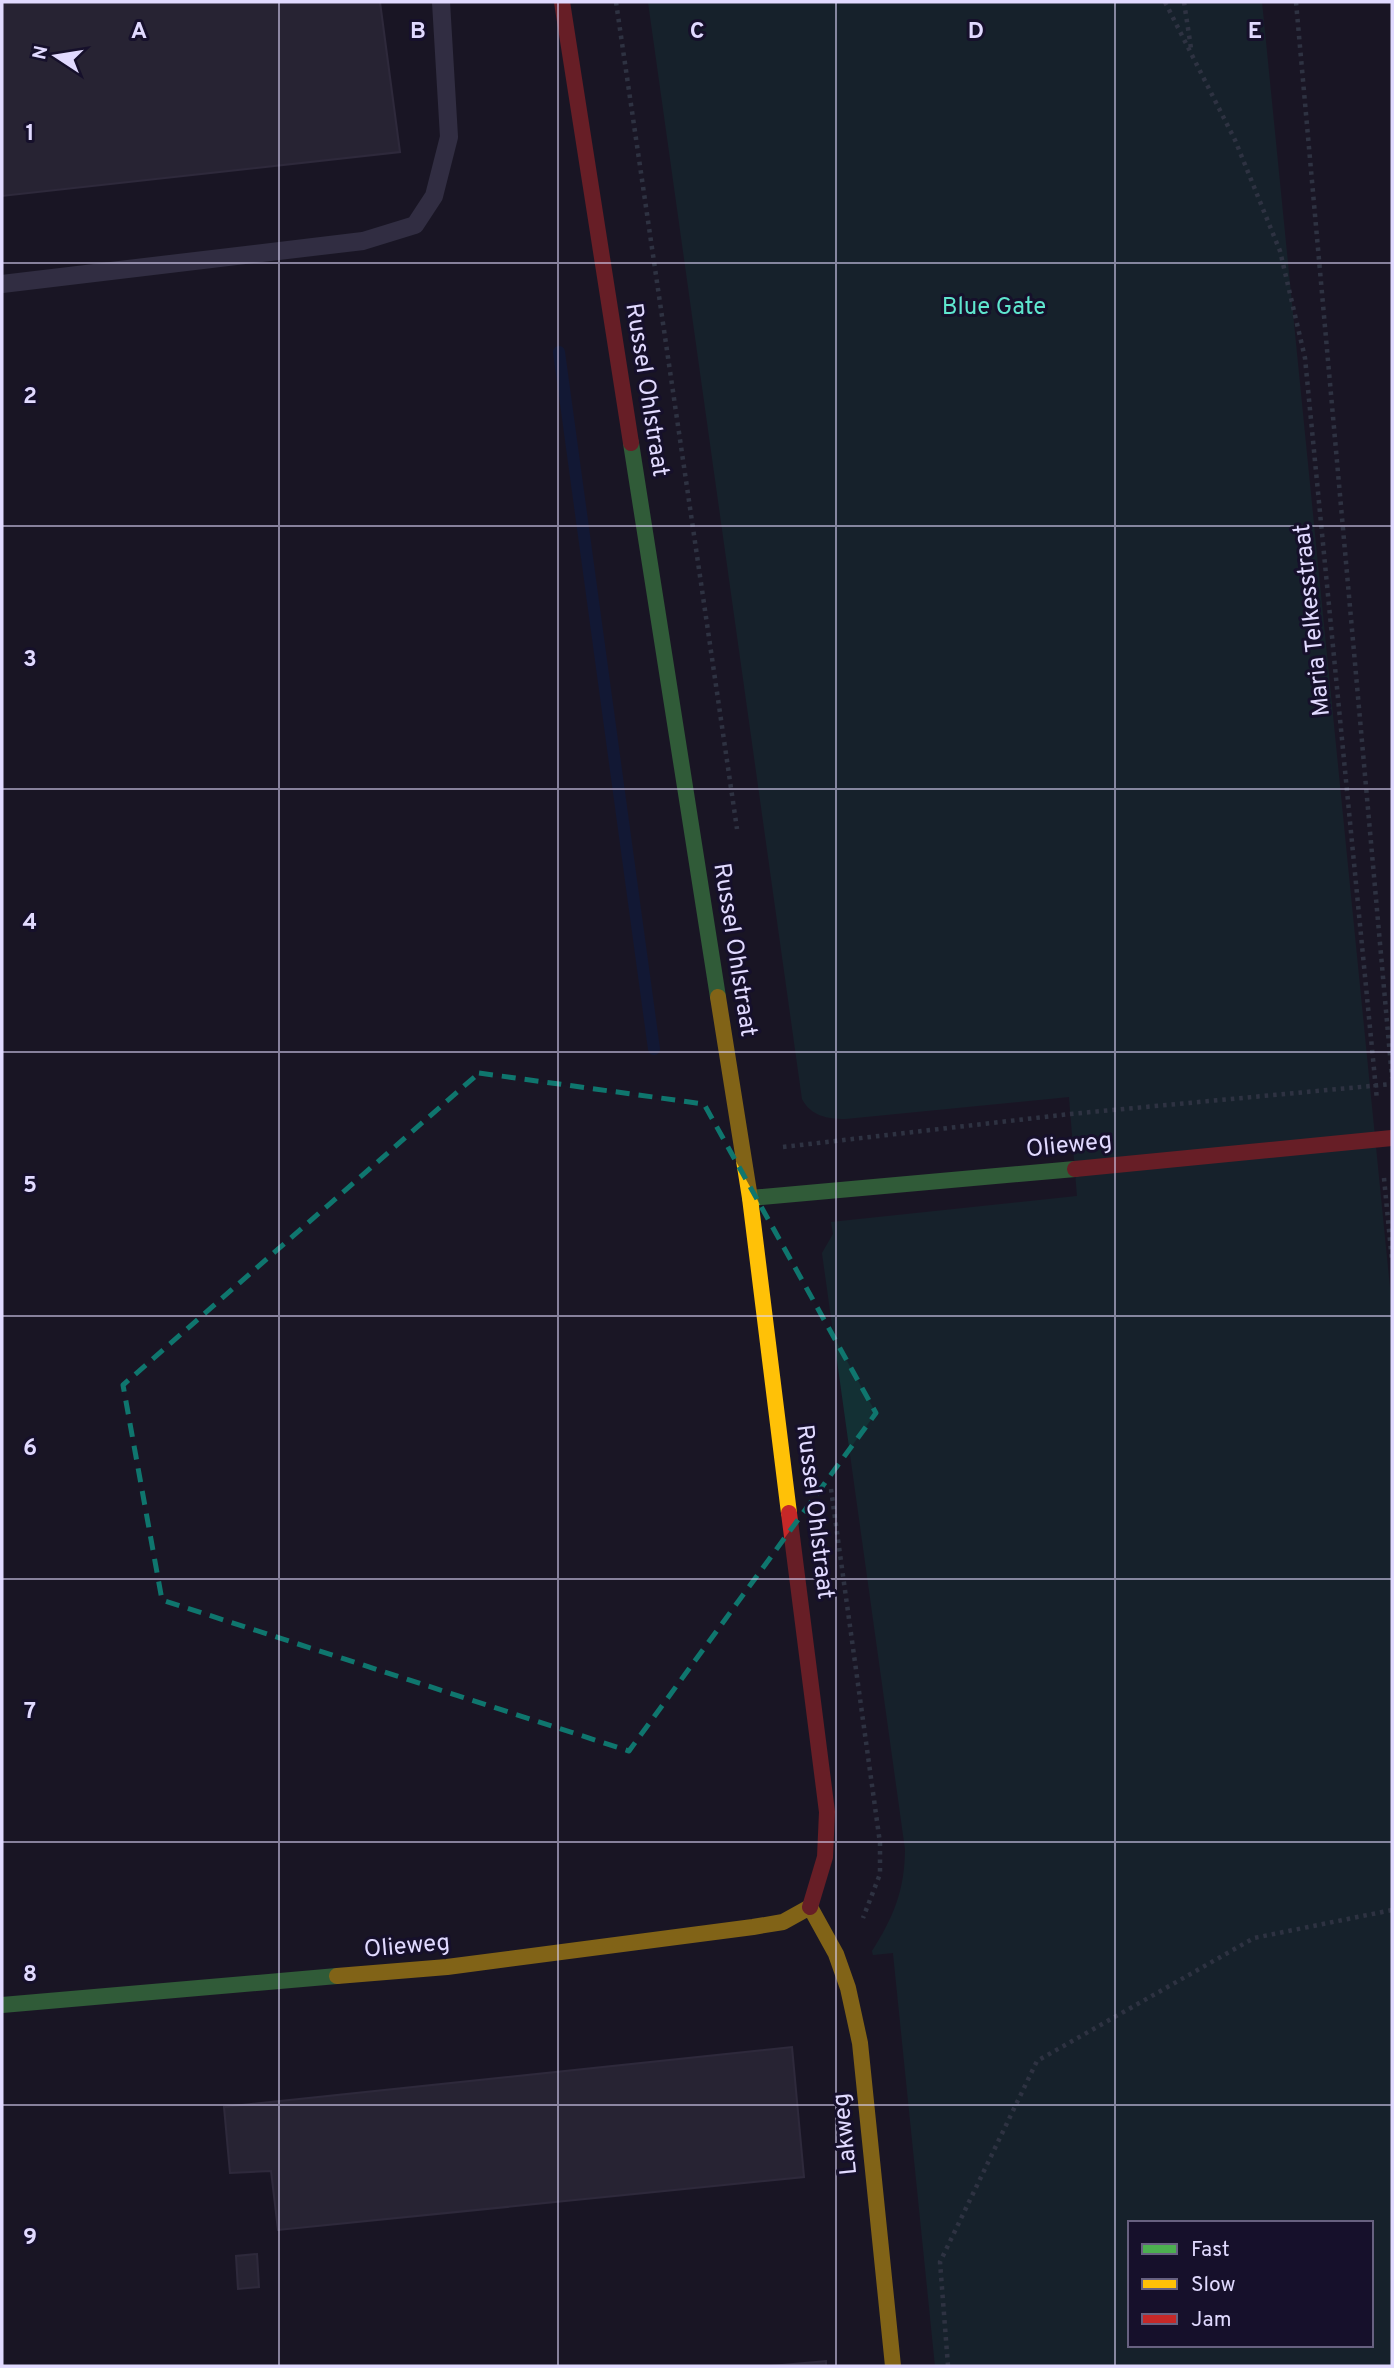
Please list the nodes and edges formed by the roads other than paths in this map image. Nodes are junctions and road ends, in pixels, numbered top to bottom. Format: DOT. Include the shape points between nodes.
graph roads {
  1 [pos="441,2"];
  2 [pos="562,2"];
  3 [pos="2,285"];
  4 [pos="1392,1138"];
  5 [pos="750,1198"];
  6 [pos="810,1907"];
  7 [pos="2,2005"];
  8 [pos="893,2366"];
  1 -- 3 [label="lane" via="449,137 434,196 415,225 363,241"];
  2 -- 5 [label="street, Russel Ohlstraat"];
  4 -- 5 [label="street, Olieweg, bridge"];
  5 -- 6 [label="street, Russel Ohlstraat" via="827,1812 825,1857"];
  6 -- 7 [label="street, Olieweg" via="783,1922 753,1927 447,1967"];
  6 -- 8 [label="street, Lakweg" via="848,1988 860,2043"];
}
